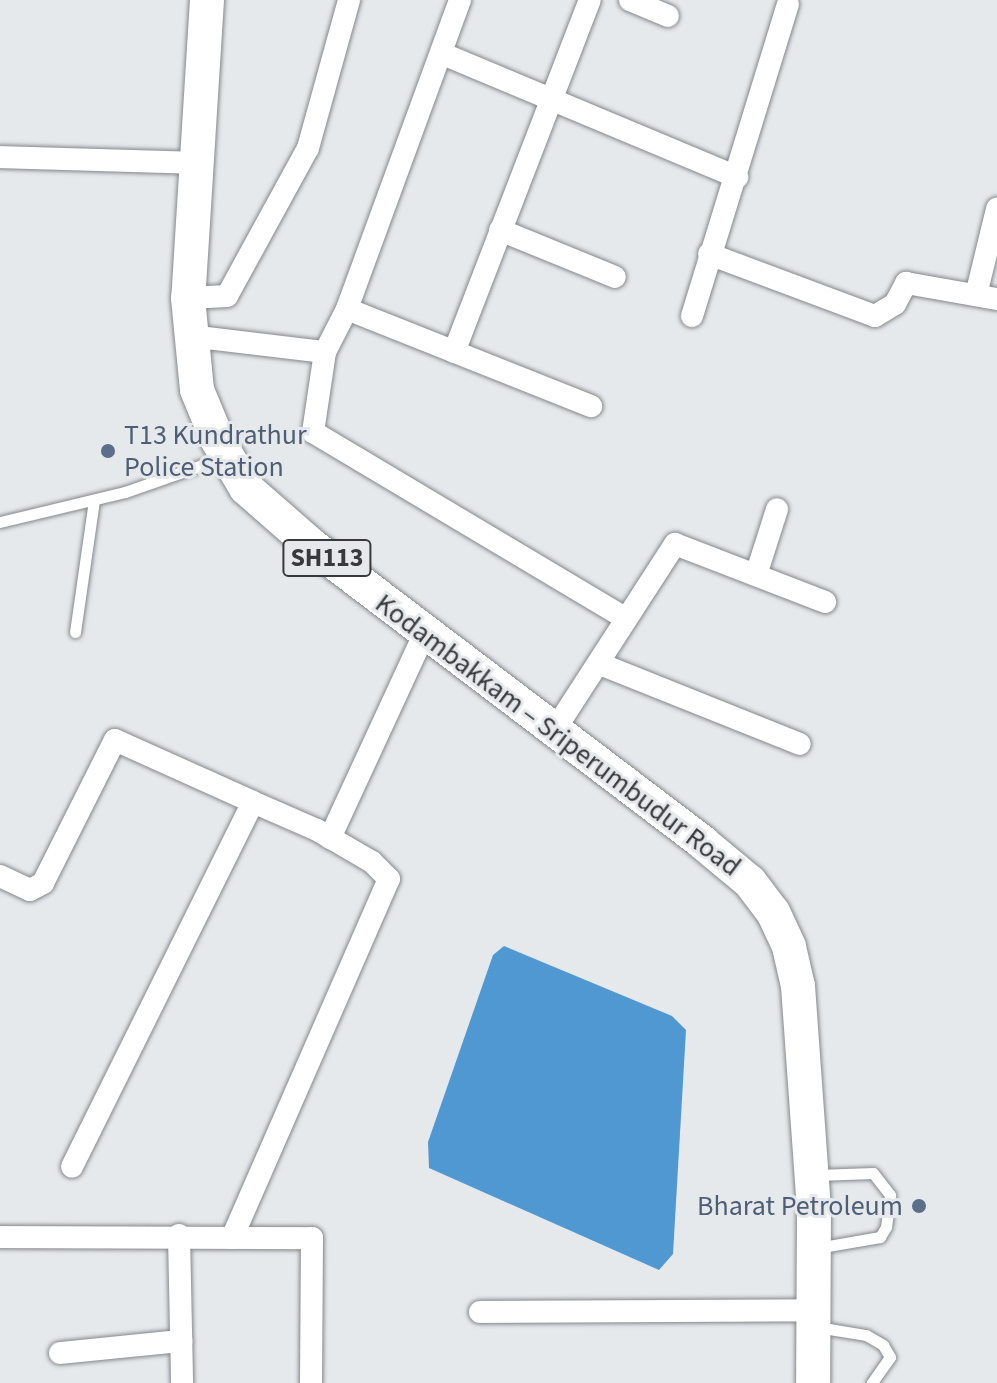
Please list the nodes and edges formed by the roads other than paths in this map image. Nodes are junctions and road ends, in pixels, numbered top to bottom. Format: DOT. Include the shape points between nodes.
graph roads {
  1 [pos="207,0"];
  2 [pos="349,0"];
  3 [pos="460,0"];
  4 [pos="590,0"];
  5 [pos="630,0"];
  6 [pos="788,4"];
  7 [pos="668,16"];
  8 [pos="443,54"];
  9 [pos="549,101"];
  10 [pos="0,157"];
  11 [pos="197,163"];
  12 [pos="737,177"];
  13 [pos="997,209"];
  14 [pos="500,230"];
  15 [pos="709,254"];
  16 [pos="615,277"];
  17 [pos="986,297"];
  18 [pos="188,298"];
  19 [pos="347,309"];
  20 [pos="692,316"];
  21 [pos="190,336"];
  22 [pos="325,352"];
  23 [pos="454,352"];
  24 [pos="591,406"];
  25 [pos="227,456"];
  26 [pos="94,500"];
  27 [pos="777,509"];
  28 [pos="0,522"];
  29 [pos="756,575"];
  30 [pos="825,602"];
  31 [pos="625,618"];
  32 [pos="75,632"];
  33 [pos="425,632"];
  34 [pos="600,664"];
  35 [pos="554,731"];
  36 [pos="800,744"];
  37 [pos="253,802"];
  38 [pos="330,838"];
  39 [pos="0,876"];
  40 [pos="72,1167"];
  41 [pos="812,1175"];
  42 [pos="179,1235"];
  43 [pos="0,1237"];
  44 [pos="232,1238"];
  45 [pos="813,1248"];
  46 [pos="480,1312"];
  47 [pos="812,1318"];
  48 [pos="181,1341"];
  49 [pos="60,1353"];
  50 [pos="182,1383"];
  51 [pos="311,1383"];
  52 [pos="813,1383"];
  53 [pos="872,1383"];
  1 -- 11 [label="main road, Kodambakkam – Sriperumbudur Road / SH113"];
  2 -- 18 [label="street" via="308,148 227,296"];
  3 -- 8 [label="street"];
  4 -- 9 [label="street"];
  5 -- 7 [label="street"];
  6 -- 12 [label="street"];
  8 -- 9 [label="street"];
  8 -- 19 [label="street"];
  9 -- 12 [label="street"];
  9 -- 14 [label="street"];
  10 -- 11 [label="street"];
  11 -- 18 [label="main road, Kodambakkam – Sriperumbudur Road / SH113"];
  12 -- 15 [label="street"];
  13 -- 17 [label="street"];
  14 -- 16 [label="street"];
  14 -- 23 [label="street"];
  15 -- 17 [label="street" via="875,316 895,304 906,283"];
  15 -- 20 [label="street"];
  18 -- 21 [label="main road, Kodambakkam – Sriperumbudur Road / SH113"];
  19 -- 22 [label="street"];
  19 -- 23 [label="street"];
  21 -- 22 [label="street"];
  21 -- 25 [label="main road, Kodambakkam – Sriperumbudur Road / SH113" via="197,390"];
  22 -- 31 [label="street" via="313,432"];
  23 -- 24 [label="street"];
  25 -- 26 [label="lane" via="175,478"];
  25 -- 33 [label="main road, Kodambakkam – Sriperumbudur Road / SH113" via="246,488"];
  26 -- 28 [label="lane"];
  26 -- 32 [label="lane"];
  27 -- 29 [label="street"];
  29 -- 30 [label="street"];
  29 -- 31 [label="street" via="675,544"];
  31 -- 34 [label="street"];
  33 -- 35 [label="main road, Kodambakkam – Sriperumbudur Road / SH113"];
  33 -- 38 [label="street"];
  34 -- 35 [label="street"];
  34 -- 36 [label="street"];
  35 -- 41 [label="main road, Kodambakkam – Sriperumbudur Road / SH113" via="703,843 750,882 773,912 798,986"];
  37 -- 38 [label="street"];
  37 -- 39 [label="street" via="115,740 43,883 30,890"];
  37 -- 40 [label="street"];
  38 -- 44 [label="street" via="372,862 389,879"];
  41 -- 45 [label="main road, Kodambakkam – Sriperumbudur Road / SH113"];
  41 -- 45 [label="lane" via="873,1173 890,1195 880,1237"];
  42 -- 43 [label="street"];
  42 -- 44 [label="street"];
  42 -- 48 [label="street"];
  44 -- 51 [label="street" via="312,1238"];
  45 -- 47 [label="main road, Kodambakkam – Sriperumbudur Road / SH113"];
  46 -- 47 [label="street"];
  47 -- 52 [label="main road, Kodambakkam – Sriperumbudur Road / SH113"];
  47 -- 53 [label="lane" via="883,1345 890,1357"];
  48 -- 49 [label="street"];
  48 -- 50 [label="street"];
}
